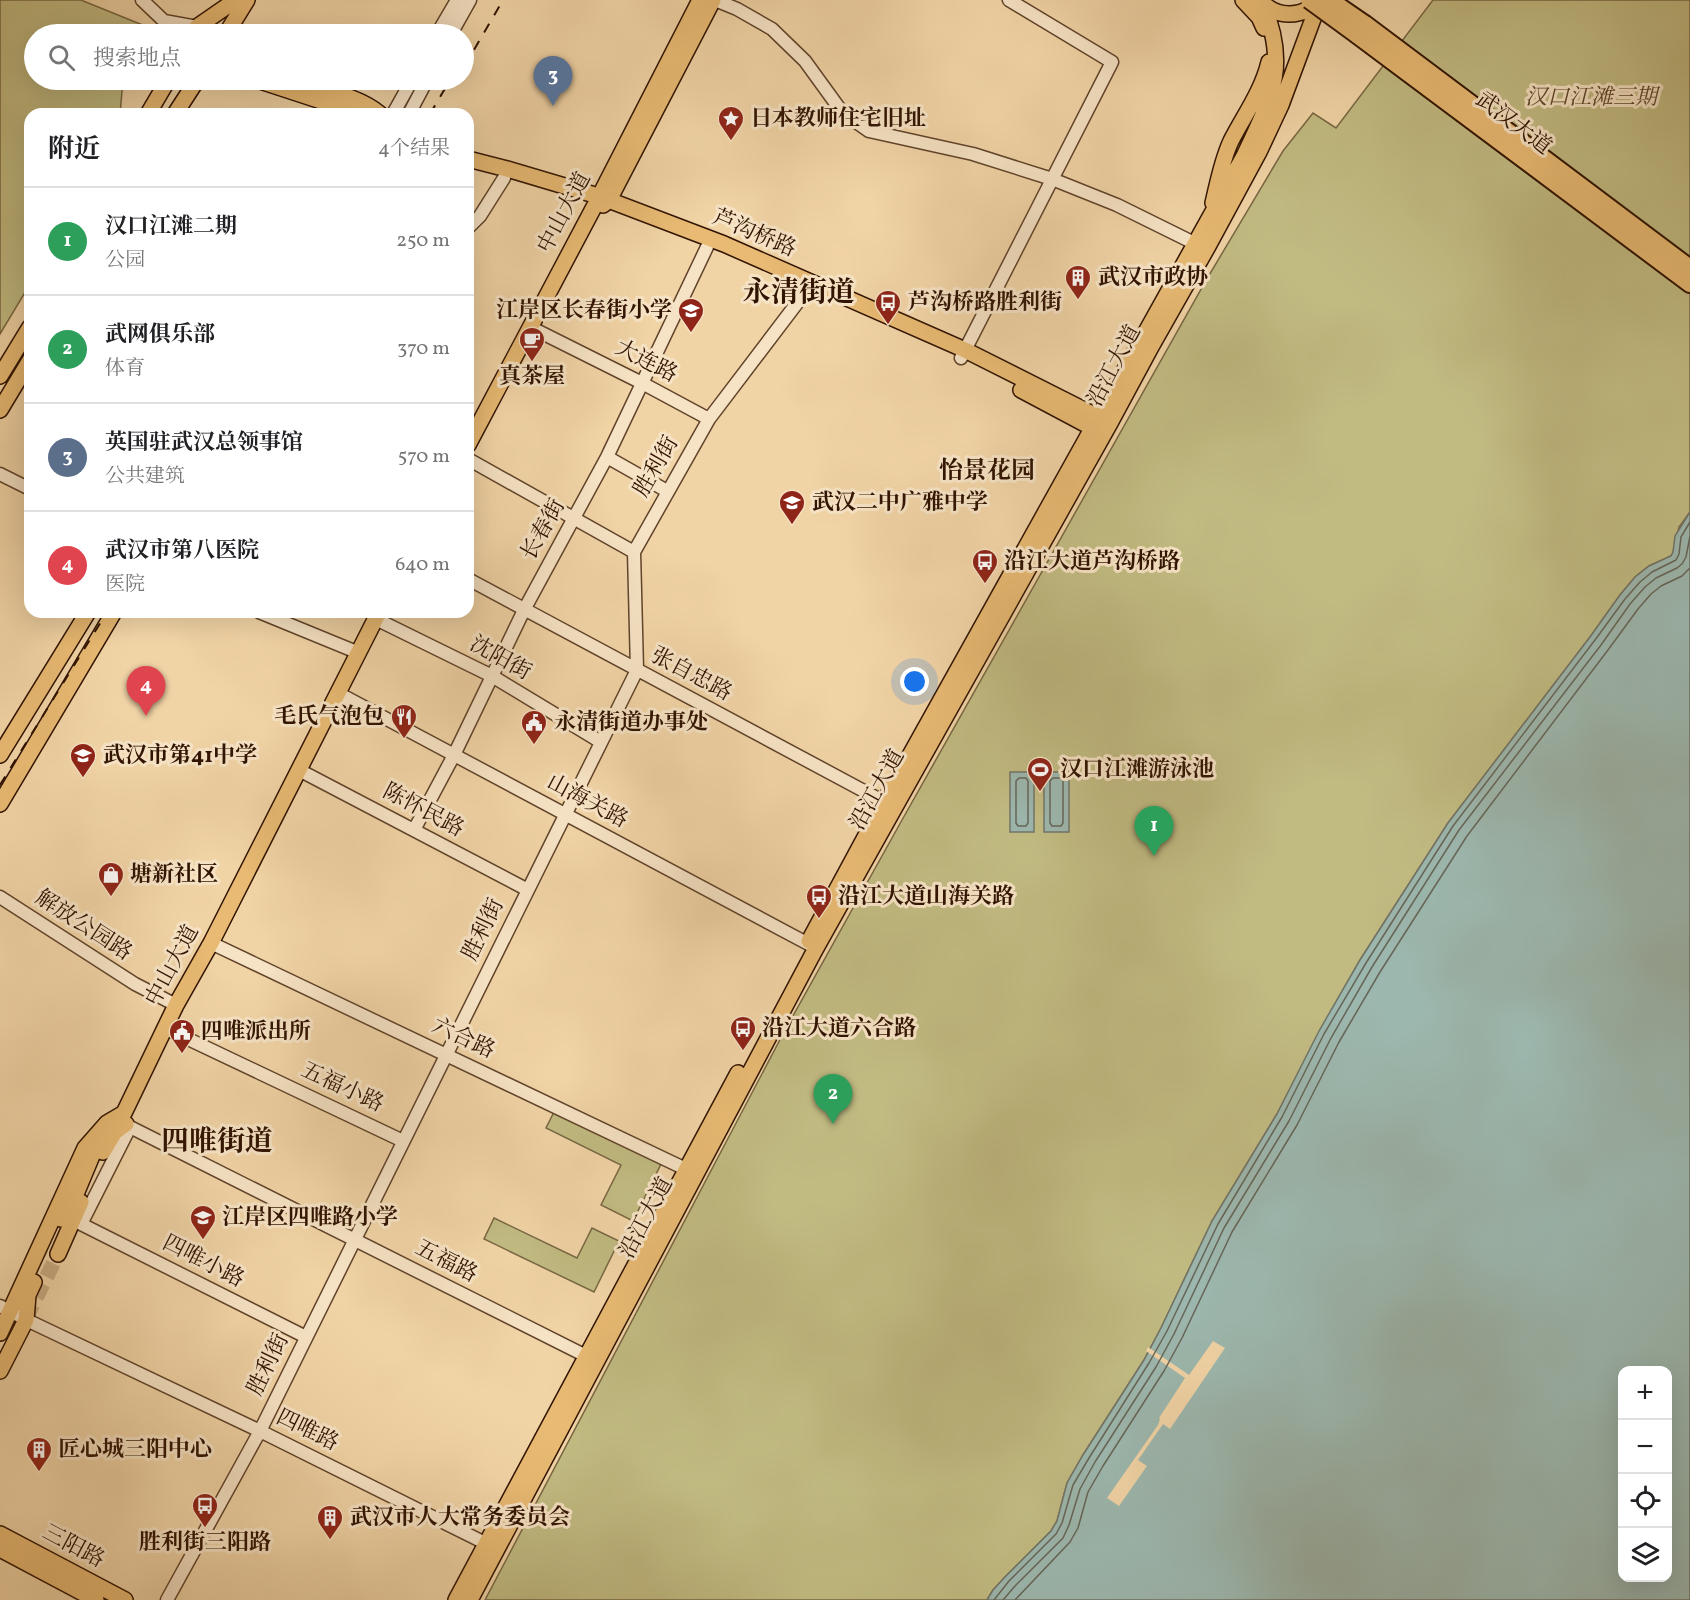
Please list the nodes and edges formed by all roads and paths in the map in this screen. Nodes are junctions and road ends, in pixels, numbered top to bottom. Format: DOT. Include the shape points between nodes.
graph roads {
  1 [pos="142,0"];
  2 [pos="247,0"];
  3 [pos="457,0"];
  4 [pos="470,0"];
  5 [pos="700,0"];
  6 [pos="714,0"];
  7 [pos="1009,0"];
  8 [pos="1243,0"];
  9 [pos="1261,0"];
  10 [pos="1309,0"];
  11 [pos="1319,0"];
  12 [pos="1332,0"];
  13 [pos="232,1"];
  14 [pos="173,24"];
  15 [pos="204,24"];
  16 [pos="232,24"];
  17 [pos="443,24"];
  18 [pos="457,24"];
  19 [pos="1273,45"];
  20 [pos="162,90"];
  21 [pos="191,90"];
  22 [pos="288,90"];
  23 [pos="325,90"];
  24 [pos="406,90"];
  25 [pos="422,90"];
  26 [pos="1281,105"];
  27 [pos="152,108"];
  28 [pos="179,108"];
  29 [pos="343,108"];
  30 [pos="374,108"];
  31 [pos="396,108"];
  32 [pos="412,108"];
  33 [pos="474,161"];
  34 [pos="474,170"];
  35 [pos="504,178"];
  36 [pos="1052,179"];
  37 [pos="601,202"];
  38 [pos="474,222"];
  39 [pos="1196,244"];
  40 [pos="707,247"];
  41 [pos="1690,268"];
  42 [pos="1690,284"];
  43 [pos="809,286"];
  44 [pos="530,327"];
  45 [pos="24,337"];
  46 [pos="963,354"];
  47 [pos="24,370"];
  48 [pos="0,376"];
  49 [pos="642,383"];
  50 [pos="2,407"];
  51 [pos="709,419"];
  52 [pos="1102,426"];
  53 [pos="474,434"];
  54 [pos="607,457"];
  55 [pos="474,462"];
  56 [pos="0,474"];
  57 [pos="24,486"];
  58 [pos="667,491"];
  59 [pos="574,519"];
  60 [pos="634,552"];
  61 [pos="474,582"];
  62 [pos="524,610"];
  63 [pos="84,618"];
  64 [pos="110,618"];
  65 [pos="274,618"];
  66 [pos="376,618"];
  67 [pos="384,618"];
  68 [pos="359,653"];
  69 [pos="637,670"];
  70 [pos="492,676"];
  71 [pos="338,693"];
  72 [pos="601,742"];
  73 [pos="454,754"];
  74 [pos="0,755"];
  75 [pos="299,770"];
  76 [pos="0,804"];
  77 [pos="889,805"];
  78 [pos="566,814"];
  79 [pos="414,830"];
  80 [pos="528,890"];
  81 [pos="0,897"];
  82 [pos="211,943"];
  83 [pos="811,946"];
  84 [pos="176,1005"];
  85 [pos="165,1028"];
  86 [pos="446,1054"];
  87 [pos="126,1121"];
  88 [pos="403,1141"];
  89 [pos="691,1172"];
  90 [pos="81,1224"];
  91 [pos="354,1239"];
  92 [pos="58,1254"];
  93 [pos="5,1309"];
  94 [pos="26,1320"];
  95 [pos="0,1334"];
  96 [pos="306,1337"];
  97 [pos="591,1359"];
  98 [pos="0,1371"];
  99 [pos="260,1431"];
  100 [pos="0,1533"];
  101 [pos="485,1543"];
  102 [pos="0,1549"];
  103 [pos="96,1600"];
  104 [pos="125,1600"];
  105 [pos="166,1600"];
  106 [pos="456,1600"];
  107 [pos="470,1600"];
  1 -- 14 [label="street" via="164,21"];
  2 -- 16 [label="main road"];
  3 -- 17 [label="street"];
  4 -- 18 [label="street"];
  5 -- 37 [label="main road, 中山大道"];
  6 -- 36 [label="street" via="772,29 805,61 842,112 869,130 973,154"];
  6 -- 37 [label="main road, 中山大道"];
  7 -- 36 [label="street" via="1112,62"];
  8 -- 19 [label="main road" via="1262,22"];
  9 -- 11 [label="main road" via="1288,14 1306,10"];
  9 -- 19 [label="main road, 沿江大道"];
  10 -- 42 [label="highway, 武汉大道, bridge"];
  11 -- 26 [label="main road, 沿江大道"];
  12 -- 26 [label="main road" via="1296,81"];
  12 -- 41 [label="highway, 武汉大道, bridge"];
  13 -- 15 [label="main road"];
  19 -- 39 [label="main road, 沿江大道" via="1275,69 1269,99 1244,156"];
  20 -- 27 [label="main road"];
  21 -- 28 [label="main road"];
  22 -- 29 [label="main road"];
  23 -- 30 [label="main road"];
  24 -- 31 [label="street"];
  25 -- 32 [label="street"];
  26 -- 52 [label="main road, 沿江大道" via="1259,152"];
  33 -- 37 [label="main road, 芦沟桥路"];
  34 -- 35 [label="main road, 芦沟桥路"];
  35 -- 37 [label="main road, 芦沟桥路"];
  35 -- 38 [label="street"];
  36 -- 39 [label="street" via="1126,209"];
  36 -- 46 [label="street"];
  37 -- 40 [label="main road, 芦沟桥路"];
  37 -- 43 [label="main road, 芦沟桥路" via="724,244"];
  37 -- 44 [label="main road, 中山大道"];
  39 -- 52 [label="main road, 沿江大道"];
  40 -- 43 [label="main road, 芦沟桥路"];
  40 -- 49 [label="street, 长春街"];
  43 -- 46 [label="main road, 芦沟桥路"];
  43 -- 51 [label="street, 胜利街"];
  44 -- 49 [label="street, 大连路"];
  44 -- 53 [label="main road, 中山大道"];
  45 -- 48 [label="main road"];
  46 -- 52 [label="main road, 芦沟桥路"];
  47 -- 50 [label="main road"];
  49 -- 51 [label="street, 大连路"];
  49 -- 54 [label="street, 长春街"];
  51 -- 58 [label="street, 胜利街"];
  52 -- 77 [label="main road, 沿江大道"];
  54 -- 58 [label="street"];
  54 -- 59 [label="street, 长春街"];
  55 -- 59 [label="street"];
  56 -- 57 [label="street"];
  58 -- 60 [label="street, 胜利街"];
  59 -- 60 [label="street"];
  59 -- 62 [label="street, 长春街"];
  60 -- 69 [label="street, 胜利街"];
  61 -- 62 [label="street, 张自忠路"];
  62 -- 69 [label="street, 张自忠路"];
  62 -- 70 [label="street, 长春街"];
  63 -- 74 [label="main road"];
  64 -- 76 [label="main road"];
  65 -- 68 [label="street"];
  66 -- 68 [label="main road, 中山大道"];
  67 -- 70 [label="street, 沈阳街"];
  68 -- 71 [label="main road, 中山大道"];
  69 -- 72 [label="street, 胜利街"];
  69 -- 77 [label="street, 张自忠路"];
  70 -- 72 [label="street, 沈阳街"];
  70 -- 73 [label="street, 长春街"];
  71 -- 73 [label="street, 山海关路"];
  71 -- 75 [label="main road, 中山大道"];
  72 -- 78 [label="street, 胜利街"];
  73 -- 78 [label="street, 山海关路"];
  73 -- 79 [label="street, 长春街"];
  75 -- 79 [label="street, 陈怀民路"];
  75 -- 82 [label="main road, 中山大道"];
  77 -- 83 [label="main road, 沿江大道"];
  78 -- 80 [label="street, 胜利街"];
  78 -- 83 [label="street, 山海关路"];
  79 -- 80 [label="street, 陈怀民路"];
  80 -- 86 [label="street, 胜利街"];
  81 -- 84 [label="street, 解放公园路" via="135,984"];
  82 -- 84 [label="main road, 中山大道"];
  82 -- 86 [label="street, 六合路"];
  83 -- 89 [label="main road, 沿江大道"];
  84 -- 85 [label="main road, 中山大道"];
  85 -- 87 [label="main road, 中山大道"];
  85 -- 88 [label="street, 五福小路"];
  86 -- 88 [label="street, 胜利街"];
  86 -- 89 [label="street, 六合路"];
  87 -- 90 [label="street, 中山大道"];
  87 -- 91 [label="street, 五福路"];
  87 -- 92 [label="main road" via="106,1144"];
  87 -- 93 [label="main road, 中山大道" via="107,1123 85,1148"];
  87 -- 94 [label="main road, 中山大道" via="105,1133 96,1146 28,1295"];
  88 -- 91 [label="street, 胜利街"];
  89 -- 97 [label="main road, 沿江大道"];
  90 -- 96 [label="street, 四唯小路"];
  91 -- 96 [label="street, 胜利街"];
  91 -- 97 [label="street, 五福路"];
  93 -- 94 [label="street, 四唯路"];
  93 -- 95 [label="main road, 中山大道"];
  94 -- 98 [label="main road, 中山大道"];
  94 -- 99 [label="street, 四唯路"];
  96 -- 99 [label="street, 胜利街"];
  97 -- 101 [label="main road, 沿江大道"];
  97 -- 107 [label="main road, 沿江大道"];
  99 -- 101 [label="street, 四唯路"];
  99 -- 105 [label="street, 胜利街"];
  100 -- 104 [label="main road, 三阳路"];
  101 -- 106 [label="main road, 沿江大道"];
  102 -- 103 [label="main road, 三阳路"];
}
